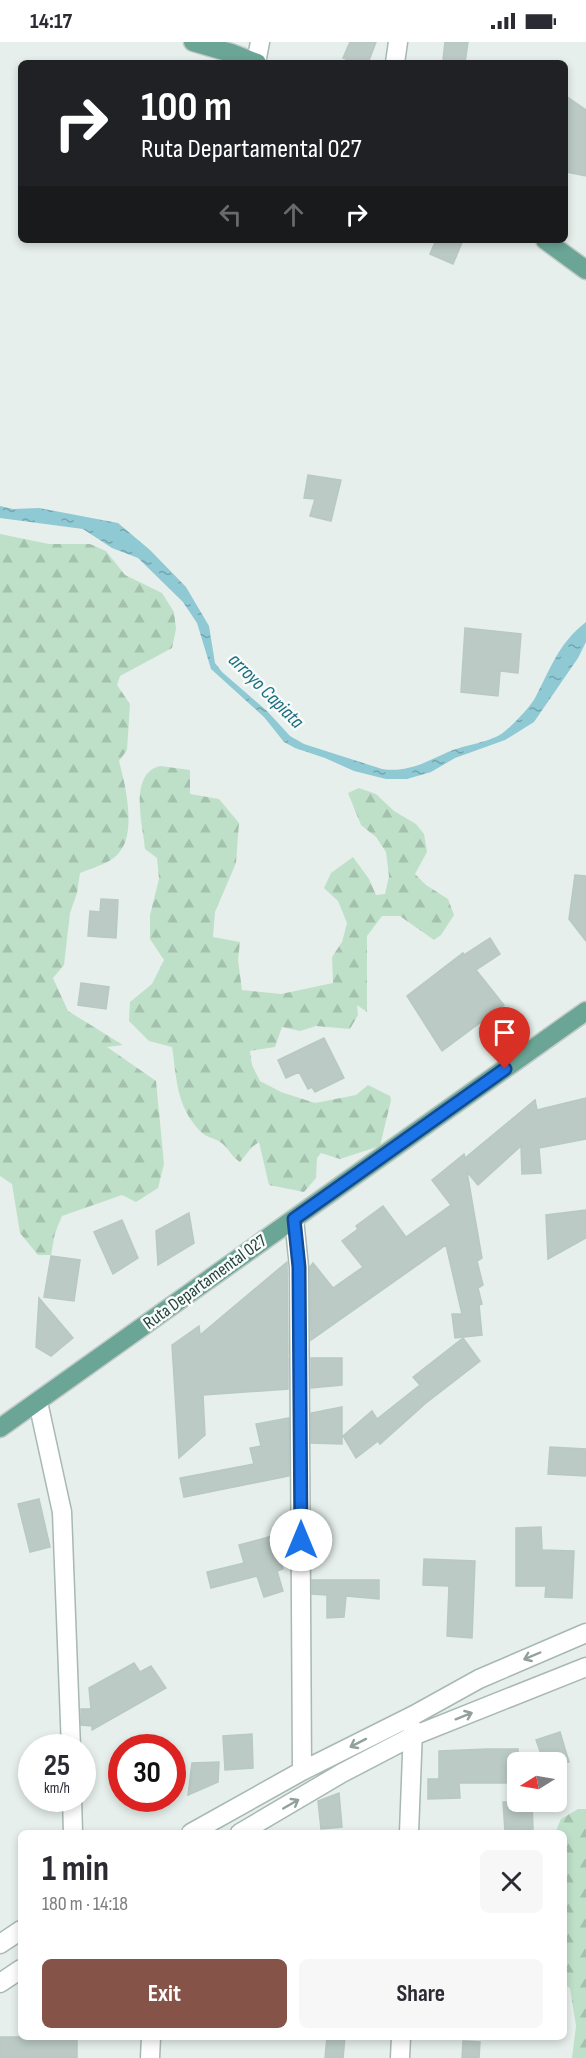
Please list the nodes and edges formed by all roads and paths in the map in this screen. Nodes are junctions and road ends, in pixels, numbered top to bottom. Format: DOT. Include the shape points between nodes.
graph roads {
  1 [pos="193,42"];
  2 [pos="260,42"];
  3 [pos="398,42"];
  4 [pos="248,60"];
  5 [pos="257,60"];
  6 [pos="395,60"];
  7 [pos="549,243"];
  8 [pos="586,270"];
  9 [pos="586,1011"];
  10 [pos="294,1219"];
  11 [pos="38,1402"];
  12 [pos="0,1428"];
  13 [pos="586,1633"];
  14 [pos="586,1667"];
  15 [pos="414,1715"];
  16 [pos="70,1734"];
  17 [pos="413,1736"];
  18 [pos="302,1771"];
  19 [pos="72,1812"];
  20 [pos="73,1830"];
  21 [pos="196,1830"];
  22 [pos="245,1830"];
  23 [pos="409,1830"];
  24 [pos="18,1932"];
  25 [pos="0,1944"];
  26 [pos="18,1971"];
  27 [pos="0,1983"];
  28 [pos="151,2040"];
  29 [pos="401,2040"];
  30 [pos="150,2058"];
  31 [pos="400,2058"];
  1 -- 4 [label="main road"];
  2 -- 5 [label="street"];
  3 -- 6 [label="street"];
  7 -- 8 [label="main road"];
  9 -- 10 [label="main road, Ruta Departamental 027"];
  10 -- 11 [label="main road, Ruta Departamental 027"];
  10 -- 18 [label="street" via="299,1267"];
  11 -- 12 [label="main road, Ruta Departamental 027"];
  11 -- 16 [label="street" via="62,1512"];
  13 -- 15 [label="street, one-way" via="479,1679"];
  17 -- 14 [label="street, one-way"];
  15 -- 17 [label="street"];
  15 -- 18 [label="street, one-way"];
  22 -- 17 [label="street, one-way"];
  17 -- 23 [label="street"];
  18 -- 21 [label="street"];
  19 -- 20 [label="street"];
  24 -- 25 [label="street"];
  26 -- 27 [label="street"];
  28 -- 30 [label="street"];
  29 -- 31 [label="street"];
}
